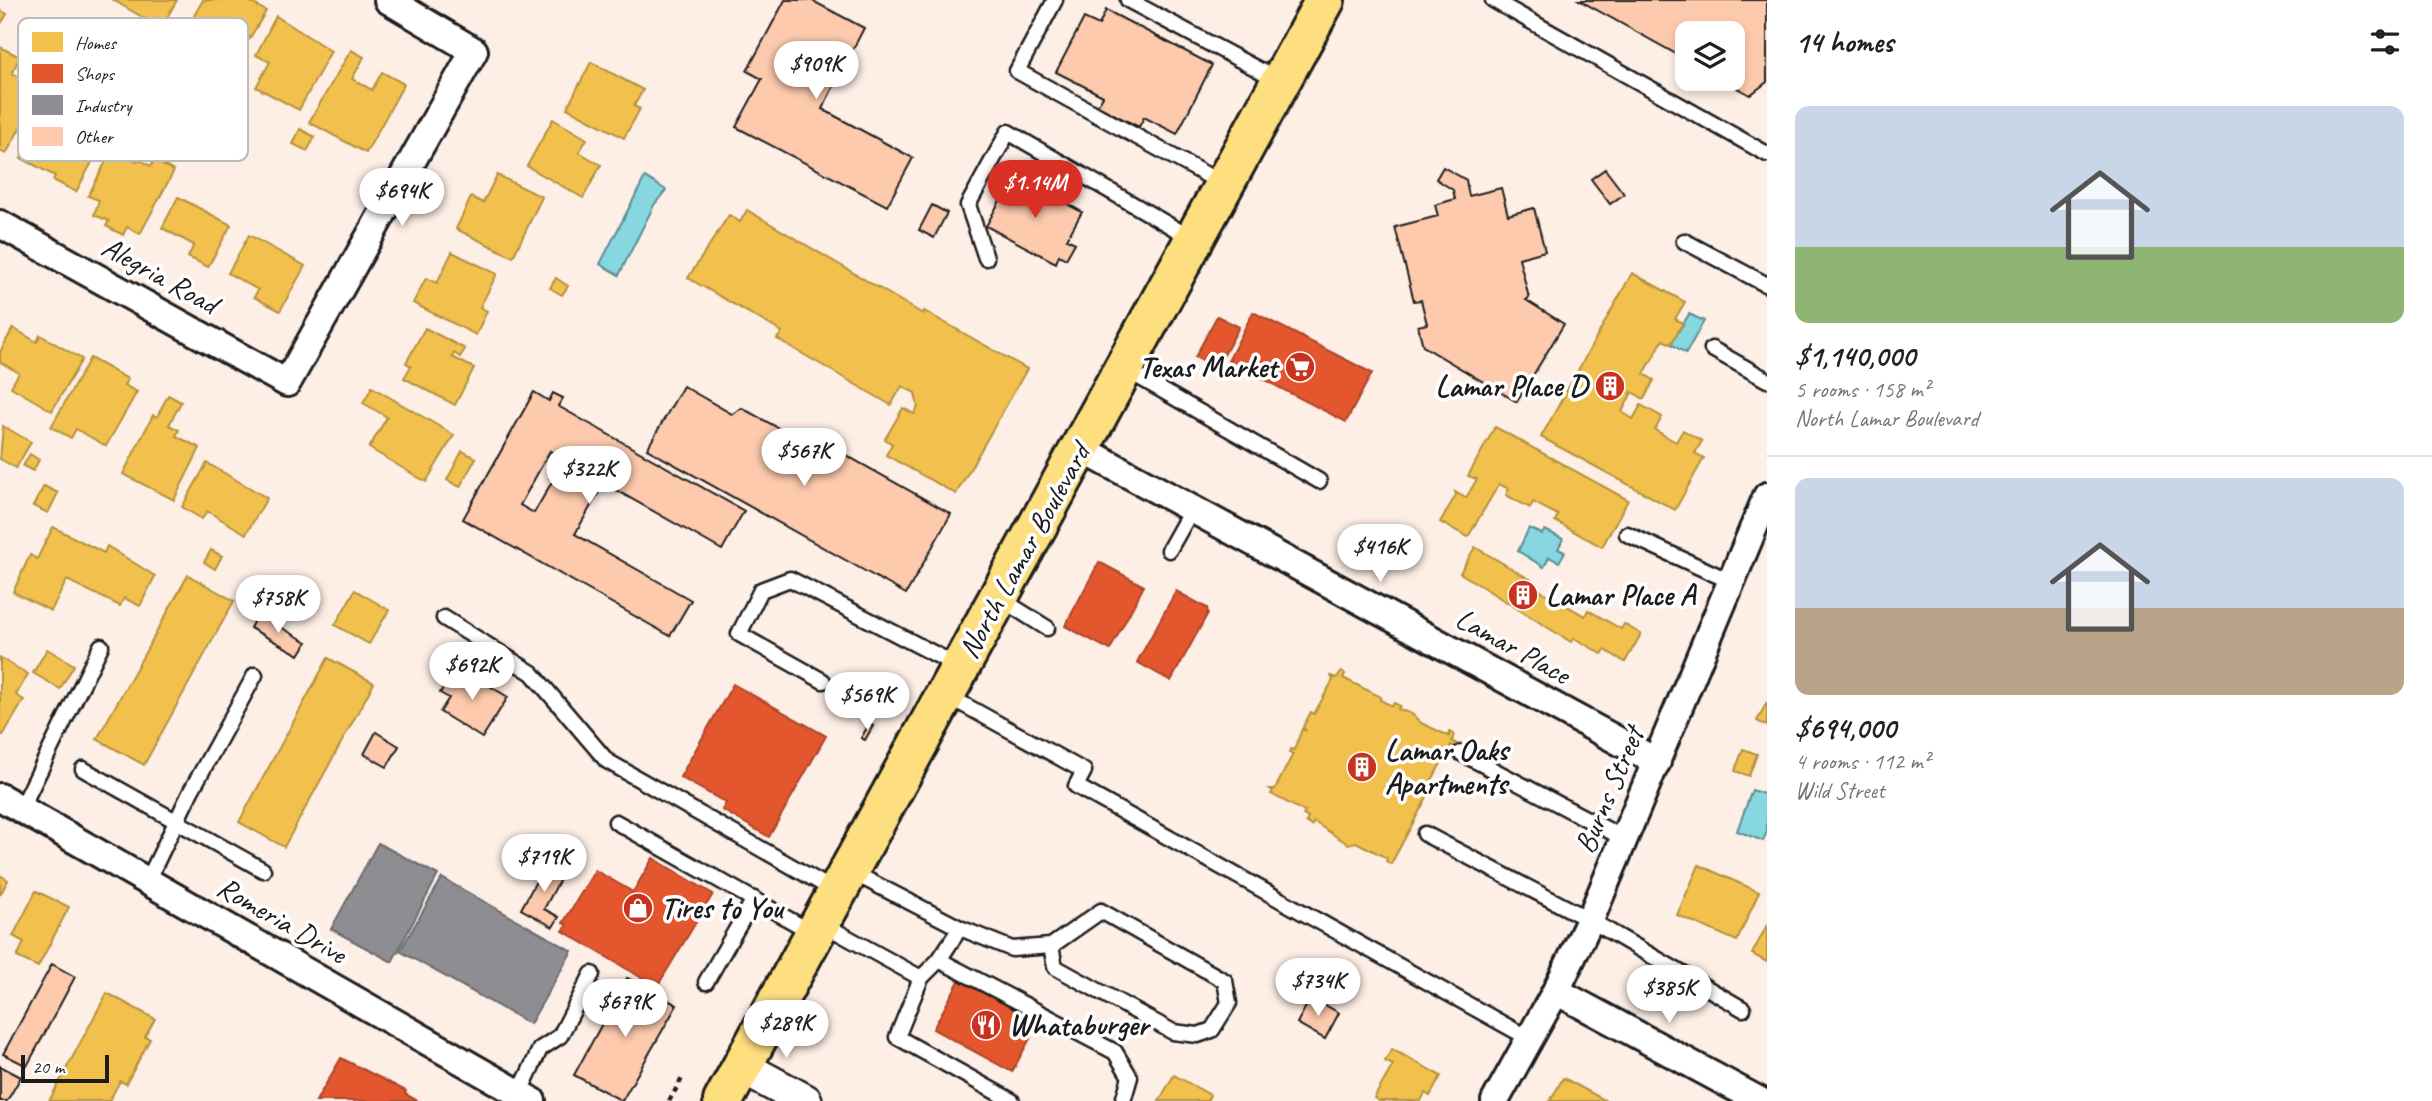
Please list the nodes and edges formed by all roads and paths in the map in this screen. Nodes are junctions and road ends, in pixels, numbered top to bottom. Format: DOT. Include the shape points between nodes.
graph roads {
  1 [pos="388,0"];
  2 [pos="1055,0"];
  3 [pos="1128,0"];
  4 [pos="1325,0"];
  5 [pos="1493,0"];
  6 [pos="1281,81"];
  7 [pos="1767,154"];
  8 [pos="1224,185"];
  9 [pos="0,224"];
  10 [pos="1194,240"];
  11 [pos="1684,241"];
  12 [pos="986,258"];
  13 [pos="1767,285"];
  14 [pos="1712,349"];
  15 [pos="1124,369"];
  16 [pos="1767,380"];
  17 [pos="1080,448"];
  18 [pos="1319,481"];
  19 [pos="1767,496"];
  20 [pos="1192,509"];
  21 [pos="1628,534"];
  22 [pos="1169,550"];
  23 [pos="1732,582"];
  24 [pos="998,598"];
  25 [pos="444,618"];
  26 [pos="1047,628"];
  27 [pos="101,646"];
  28 [pos="255,675"];
  29 [pos="823,681"];
  30 [pos="953,681"];
  31 [pos="1461,753"];
  32 [pos="1657,762"];
  33 [pos="83,769"];
  34 [pos="10,803"];
  35 [pos="616,821"];
  36 [pos="176,822"];
  37 [pos="1425,834"];
  38 [pos="1625,839"];
  39 [pos="263,870"];
  40 [pos="147,882"];
  41 [pos="754,899"];
  42 [pos="830,905"];
  43 [pos="1590,920"];
  44 [pos="960,928"];
  45 [pos="1051,946"];
  46 [pos="939,960"];
  47 [pos="592,974"];
  48 [pos="921,978"];
  49 [pos="706,982"];
  50 [pos="1556,991"];
  51 [pos="1743,1009"];
  52 [pos="1530,1039"];
  53 [pos="742,1067"];
  54 [pos="683,1077"];
  55 [pos="525,1097"];
  56 [pos="668,1101"];
  57 [pos="723,1101"];
  58 [pos="805,1101"];
  59 [pos="1012,1101"];
  60 [pos="1123,1101"];
  61 [pos="1495,1101"];
  62 [pos="1760,1101"];
  1 -- 9 [label="street, Alegria Road" via="474,51 288,383"];
  2 -- 8 [label="lane" via="1017,71"];
  3 -- 6 [label="lane"];
  4 -- 6 [label="main road, North Lamar Boulevard"];
  5 -- 7 [label="lane"];
  6 -- 8 [label="main road, North Lamar Boulevard"];
  8 -- 10 [label="main road, North Lamar Boulevard"];
  10 -- 12 [label="lane" via="1008,132 968,205"];
  10 -- 15 [label="main road, North Lamar Boulevard"];
  11 -- 13 [label="lane"];
  14 -- 16 [label="lane"];
  15 -- 17 [label="main road, North Lamar Boulevard"];
  15 -- 18 [label="lane"];
  17 -- 20 [label="street, Lamar Place"];
  17 -- 24 [label="main road, North Lamar Boulevard"];
  19 -- 23 [label="street, Burns Street"];
  20 -- 22 [label="lane"];
  20 -- 32 [label="street, Lamar Place"];
  21 -- 23 [label="lane"];
  23 -- 32 [label="street, Burns Street"];
  24 -- 26 [label="lane"];
  24 -- 30 [label="main road, North Lamar Boulevard"];
  25 -- 42 [label="lane" via="532,673 607,761"];
  27 -- 34 [label="lane"];
  28 -- 36 [label="lane"];
  29 -- 30 [label="lane" via="739,634 761,590 790,579"];
  30 -- 42 [label="main road, North Lamar Boulevard"];
  30 -- 52 [label="lane" via="1084,771 1076,786"];
  31 -- 38 [label="lane"];
  32 -- 38 [label="street, Burns Street"];
  33 -- 36 [label="lane"];
  34 -- 40 [label="street, Romeria Drive"];
  35 -- 41 [label="lane"];
  36 -- 39 [label="lane"];
  36 -- 40 [label="lane"];
  37 -- 43 [label="lane"];
  38 -- 43 [label="street, Burns Street"];
  40 -- 55 [label="street, Romeria Drive"];
  41 -- 42 [label="lane"];
  41 -- 49 [label="lane"];
  42 -- 44 [label="lane"];
  42 -- 48 [label="lane"];
  42 -- 53 [label="main road, North Lamar Boulevard"];
  43 -- 50 [label="street, Burns Street"];
  43 -- 51 [label="lane"];
  44 -- 45 [label="lane" via="1012,949"];
  44 -- 46 [label="lane"];
  45 -- 45 [label="lane" via="1101,911 1225,981 1228,1003 1212,1030 1198,1035 1173,1032 1055,967"];
  46 -- 48 [label="lane"];
  46 -- 60 [label="lane" via="1115,1052 1130,1077"];
  47 -- 55 [label="lane" via="560,1036 540,1049"];
  48 -- 59 [label="lane" via="897,1037"];
  50 -- 52 [label="street, Burns Street"];
  50 -- 62 [label="street"];
  52 -- 61 [label="street, Burns Street"];
  53 -- 57 [label="main road, North Lamar Boulevard"];
  53 -- 58 [label="street"];
  54 -- 56 [label="path"];
}
